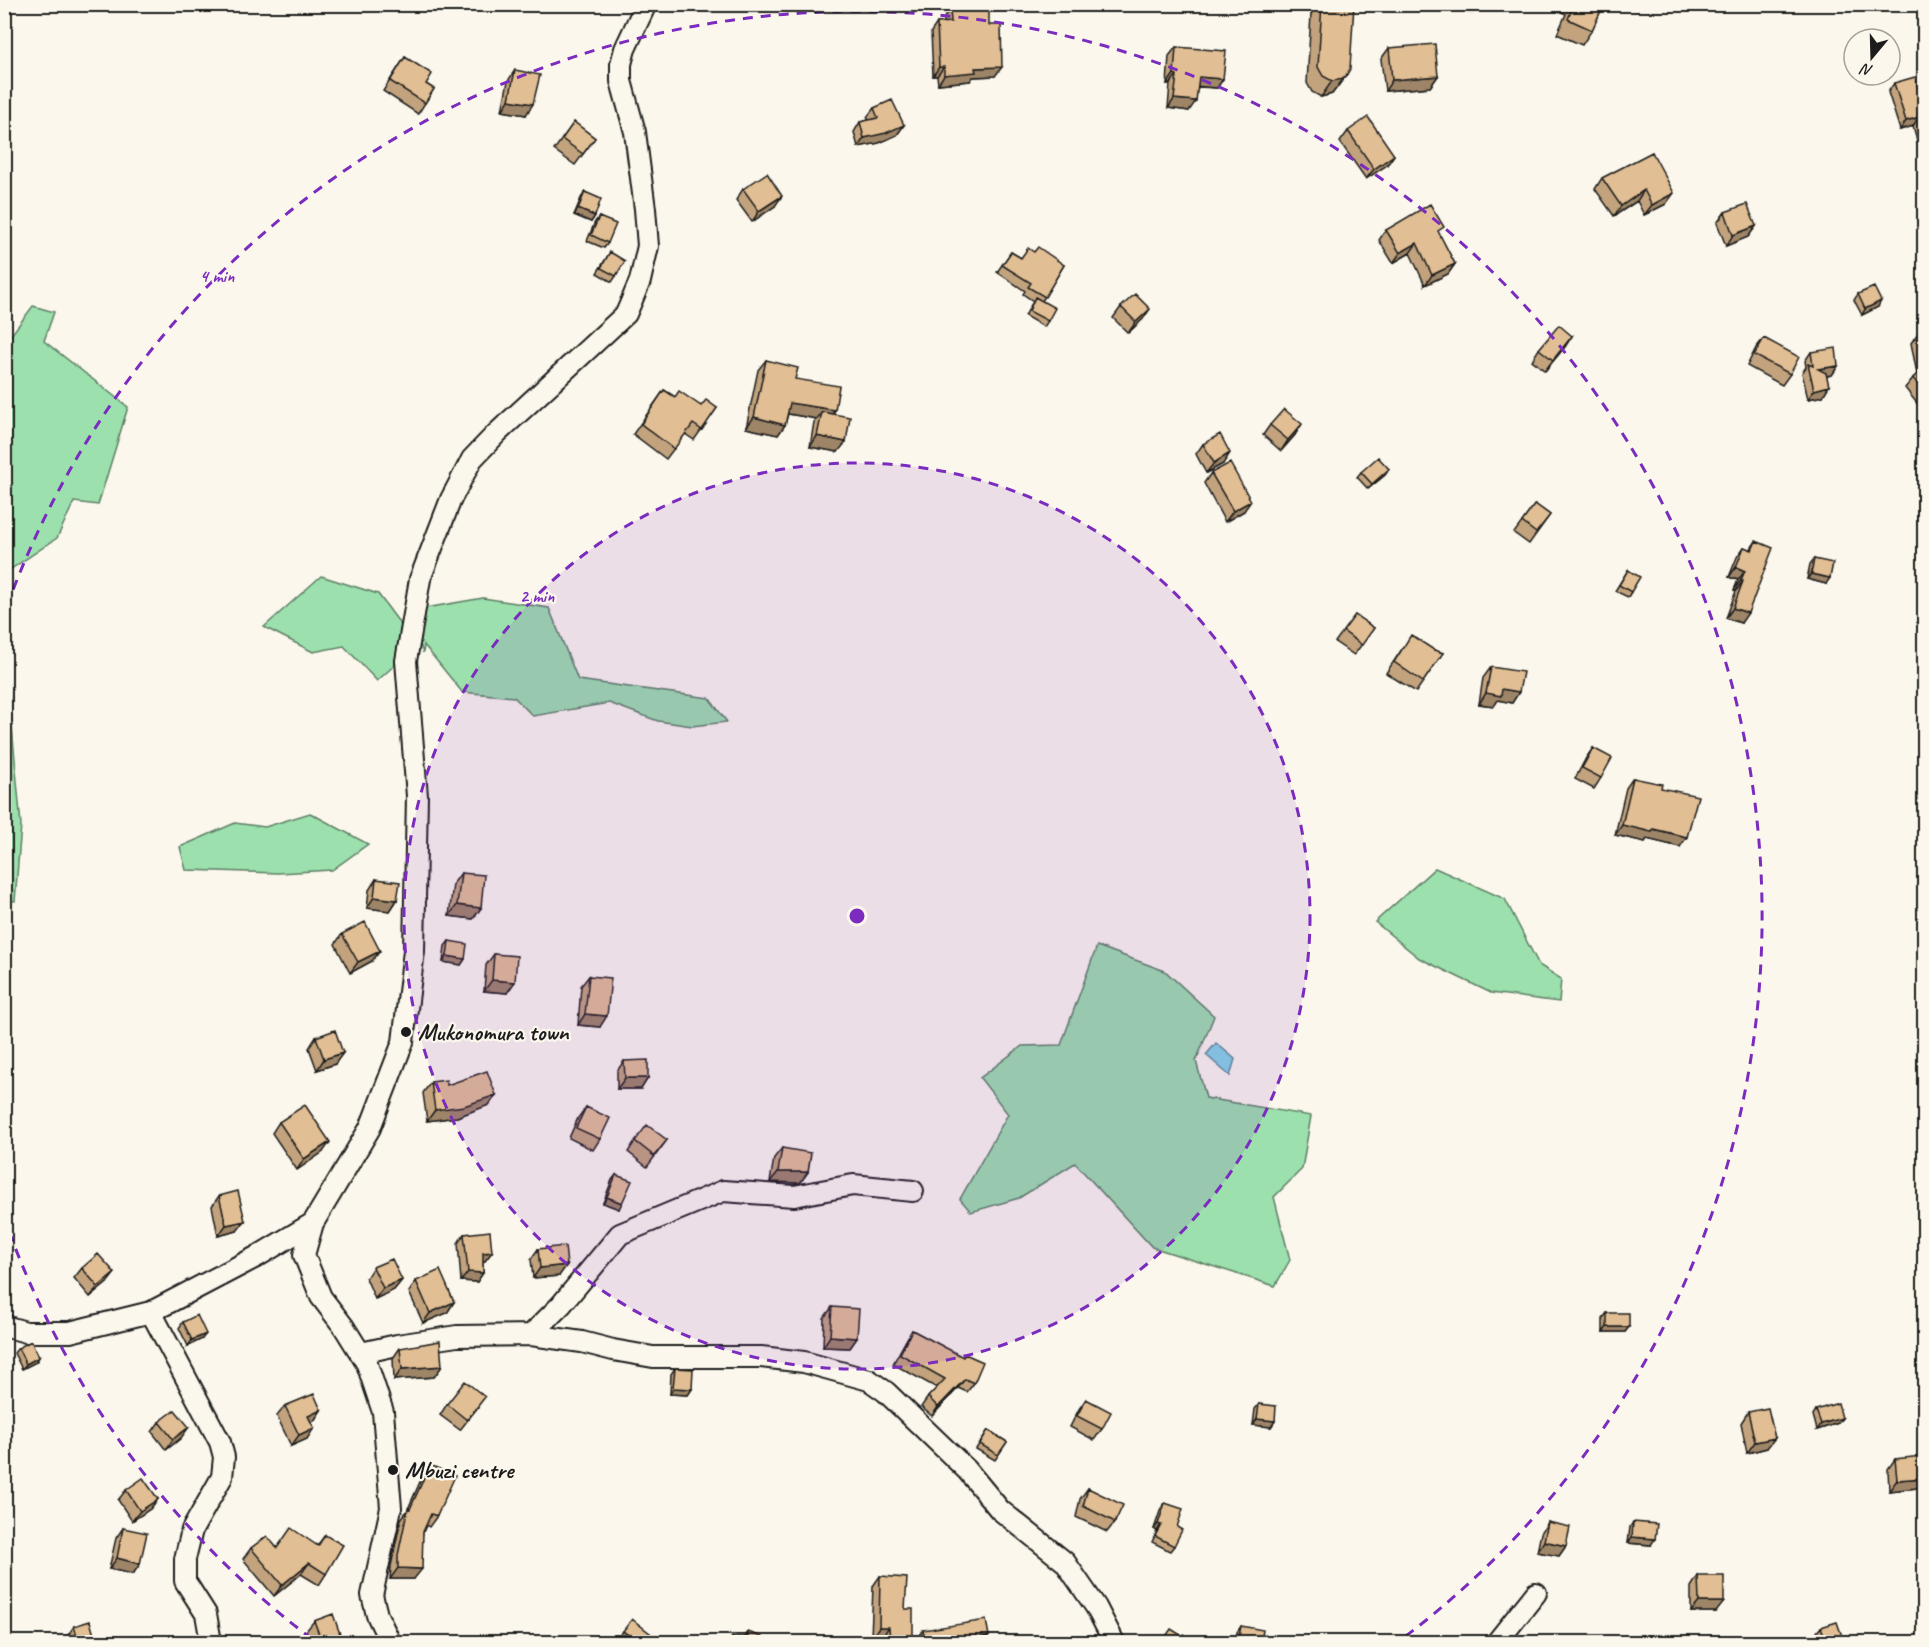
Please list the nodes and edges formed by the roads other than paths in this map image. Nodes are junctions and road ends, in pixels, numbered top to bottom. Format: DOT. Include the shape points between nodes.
graph roads {
  1 [pos="646,4"];
  2 [pos="913,1191"];
  3 [pos="313,1222"];
  4 [pos="151,1312"];
  5 [pos="4,1324"];
  6 [pos="531,1335"];
  7 [pos="360,1353"];
  8 [pos="1536,1593"];
  9 [pos="211,1642"];
  10 [pos="390,1642"];
  11 [pos="1114,1642"];
  12 [pos="1497,1642"];
  1 -- 3 [label="street" via="621,64 645,209 648,246 640,281 626,314 472,459 451,499 420,579 406,661 417,796 414,951 403,1041 370,1128"];
  2 -- 6 [label="street" via="853,1185 794,1196 723,1191 620,1234"];
  3 -- 4 [label="street" via="258,1256"];
  3 -- 7 [label="street" via="304,1255 321,1297"];
  4 -- 5 [label="street" via="70,1332 26,1332"];
  4 -- 9 [label="street" via="220,1442 224,1457 222,1477 192,1530 185,1559 185,1581 206,1614"];
  6 -- 7 [label="street" via="457,1336"];
  6 -- 11 [label="street" via="653,1357 761,1356 804,1362 869,1380 967,1470 1000,1510 1065,1562"];
  7 -- 10 [label="street" via="383,1412 391,1508 372,1595"];
  8 -- 12 [label="street"];
}
